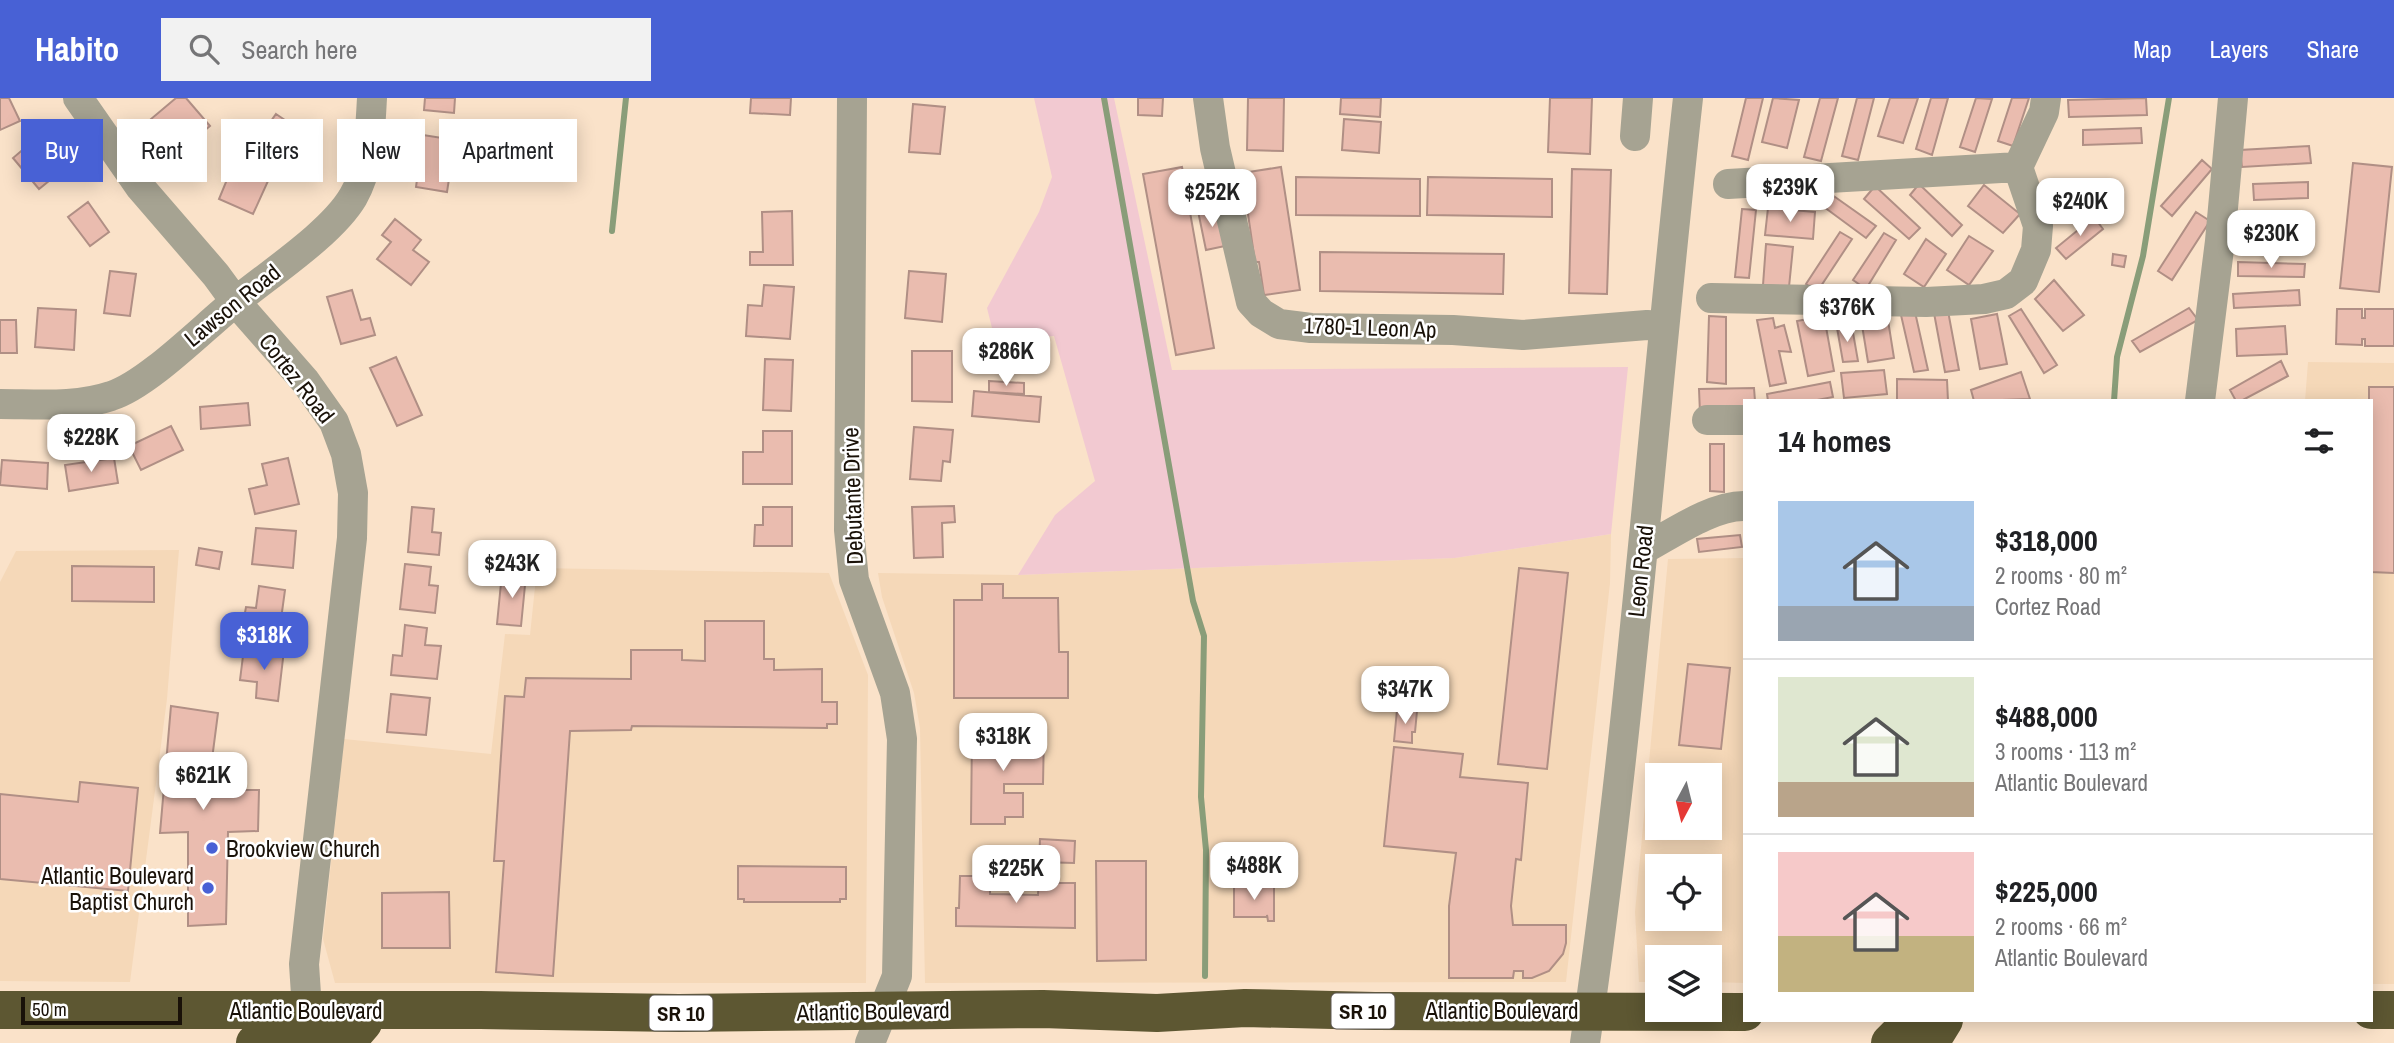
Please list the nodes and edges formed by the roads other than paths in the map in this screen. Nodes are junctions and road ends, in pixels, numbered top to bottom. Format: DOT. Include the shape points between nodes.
graph roads {
  1 [pos="78,98"];
  2 [pos="372,98"];
  3 [pos="852,98"];
  4 [pos="1208,98"];
  5 [pos="1638,98"];
  6 [pos="1688,98"];
  7 [pos="2046,98"];
  8 [pos="2233,98"];
  9 [pos="1635,136"];
  10 [pos="2018,167"];
  11 [pos="1728,184"];
  12 [pos="1711,299"];
  13 [pos="235,302"];
  14 [pos="1662,326"];
  15 [pos="2200,399"];
  16 [pos="0,404"];
  17 [pos="1707,420"];
  18 [pos="1743,420"];
  19 [pos="1743,506"];
  20 [pos="1644,549"];
  21 [pos="0,1010"];
  22 [pos="2373,1010"];
  23 [pos="2394,1010"];
  24 [pos="1743,1012"];
  25 [pos="1943,1022"];
  26 [pos="310,1026"];
  27 [pos="1587,1026"];
  28 [pos="876,1027"];
  29 [pos="256,1043"];
  30 [pos="1890,1043"];
  1 -- 13 [label="street, Cortez Road" via="141,187"];
  2 -- 13 [label="street, Lawson Road" via="363,173 353,197 334,221"];
  3 -- 28 [label="street, Debutante Drive" via="849,530 854,580 895,693 902,739 897,976"];
  4 -- 14 [label="street, 1780-1 Leon Ap" via="1251,302 1279,324 1523,334"];
  5 -- 9 [label="street"];
  6 -- 14 [label="street, Leon Road"];
  7 -- 10 [label="street"];
  8 -- 15 [label="street"];
  10 -- 11 [label="street"];
  10 -- 12 [label="street" via="2038,226 2036,250 2023,281 2006,294 1936,302"];
  13 -- 16 [label="street, Lawson Road" via="114,396"];
  13 -- 26 [label="street, Cortez Road" via="305,381 334,422 354,493 304,964"];
  14 -- 20 [label="street, Leon Road"];
  17 -- 18 [label="street"];
  19 -- 20 [label="street" via="1713,514"];
  20 -- 27 [label="street, Leon Road"];
  21 -- 26 [label="highway, Atlantic Boulevard / SR 10"];
  22 -- 23 [label="highway"];
  24 -- 27 [label="highway, Atlantic Boulevard / SR 10"];
  25 -- 30 [label="highway" via="1936,1033 1900,1032"];
  26 -- 28 [label="highway, Atlantic Boulevard / SR 10" via="373,1010 679,1013"];
  26 -- 29 [label="highway" via="268,1032"];
  27 -- 28 [label="highway, Atlantic Boulevard / SR 10" via="1375,1011 1245,1008 1157,1013 1043,1009"];
}
